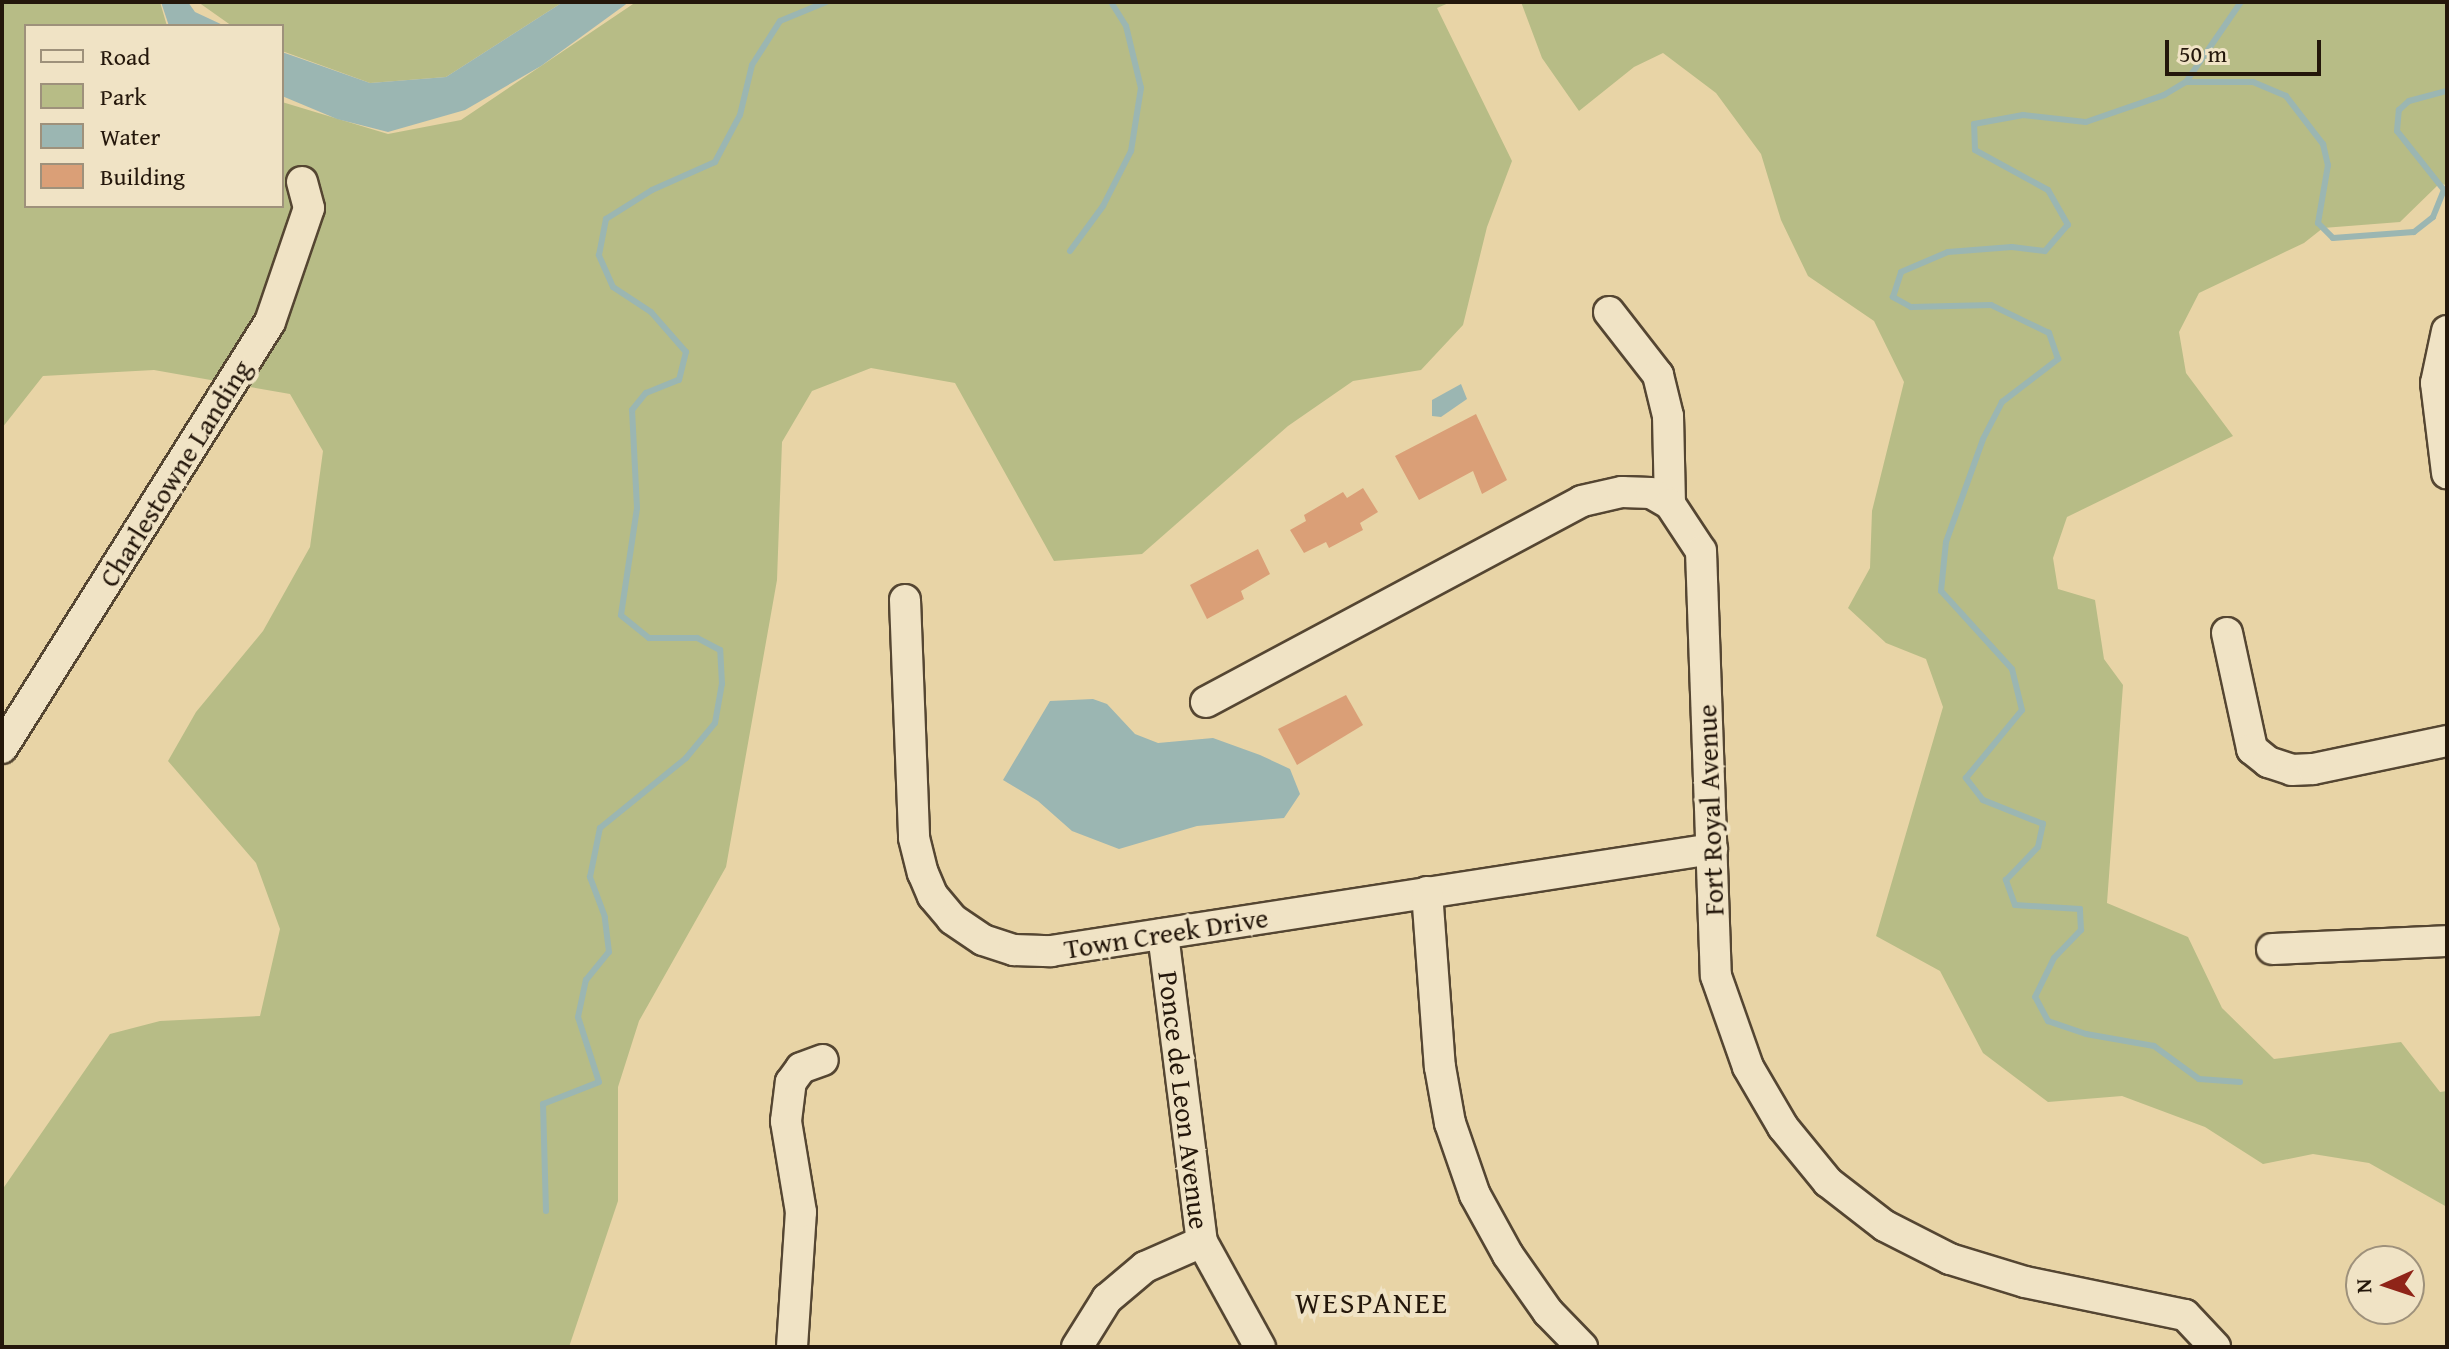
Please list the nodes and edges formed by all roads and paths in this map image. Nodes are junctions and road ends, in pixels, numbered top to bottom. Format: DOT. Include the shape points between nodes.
graph roads {
  1 [pos="302,182"];
  2 [pos="1609,312"];
  3 [pos="2447,331"];
  4 [pos="2447,473"];
  5 [pos="1670,504"];
  6 [pos="905,600"];
  7 [pos="2227,633"];
  8 [pos="1206,702"];
  9 [pos="2447,741"];
  10 [pos="2,748"];
  11 [pos="1712,849"];
  12 [pos="1427,892"];
  13 [pos="1163,934"];
  14 [pos="2447,941"];
  15 [pos="2272,949"];
  16 [pos="823,1060"];
  17 [pos="1202,1242"];
  18 [pos="792,1347"];
  19 [pos="1077,1347"];
  20 [pos="1260,1347"];
  21 [pos="1582,1347"];
  22 [pos="2215,1347"];
  1 -- 10 [label="street, Charlestowne Landing" via="309,208 270,322"];
  2 -- 5 [label="street" via="1658,375 1668,416"];
  3 -- 4 [label="street" via="2436,383"];
  5 -- 8 [label="street" via="1651,493 1622,492 1582,501"];
  5 -- 11 [label="street, Fort Royal Avenue" via="1701,551"];
  6 -- 13 [label="street, Town Creek Drive" via="914,838 933,896 983,940 1014,950 1051,951"];
  7 -- 9 [label="street" via="2252,749 2268,762 2292,770 2313,769"];
  11 -- 12 [label="street, Town Creek Drive"];
  11 -- 22 [label="street, Fort Royal Avenue" via="1716,976 1730,1024 1783,1127 1828,1182 1885,1226 1950,1259 2025,1282 2148,1303 2185,1315"];
  12 -- 13 [label="street, Town Creek Drive"];
  12 -- 21 [label="street" via="1440,1067 1450,1123 1475,1195 1508,1255 1548,1312"];
  13 -- 17 [label="street, Ponce de Leon Avenue"];
  14 -- 15 [label="street"];
  16 -- 18 [label="street" via="801,1068 791,1082 786,1121 801,1212"];
  17 -- 19 [label="street" via="1145,1267 1107,1299"];
  17 -- 20 [label="street, Ponce de Leon Avenue"];
}
